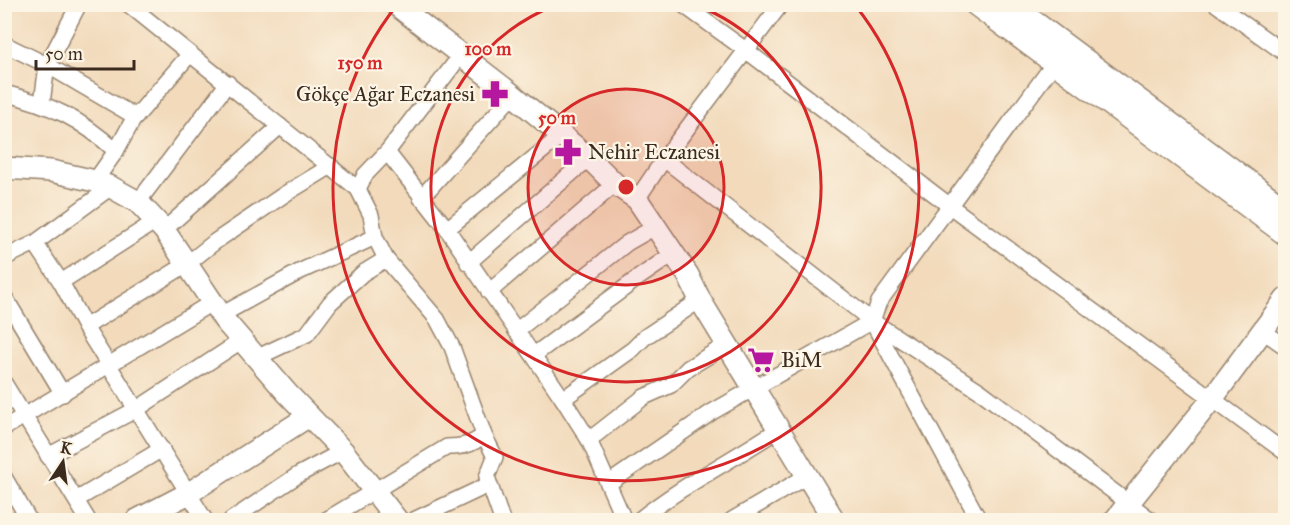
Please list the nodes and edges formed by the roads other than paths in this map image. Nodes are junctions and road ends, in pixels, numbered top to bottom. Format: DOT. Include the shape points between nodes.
graph roads {
  1 [pos="79,4"];
  2 [pos="128,4"];
  3 [pos="394,4"];
  4 [pos="682,4"];
  5 [pos="781,4"];
  6 [pos="977,4"];
  7 [pos="1008,4"];
  8 [pos="1216,4"];
  9 [pos="4,44"];
  10 [pos="747,51"];
  11 [pos="190,54"];
  12 [pos="1286,54"];
  13 [pos="461,55"];
  14 [pos="1055,62"];
  15 [pos="47,65"];
  16 [pos="228,83"];
  17 [pos="4,93"];
  18 [pos="513,95"];
  19 [pos="42,103"];
  20 [pos="136,117"];
  21 [pos="280,126"];
  22 [pos="562,135"];
  23 [pos="116,151"];
  24 [pos="387,152"];
  25 [pos="589,158"];
  26 [pos="664,159"];
  27 [pos="331,166"];
  28 [pos="4,168"];
  29 [pos="103,184"];
  30 [pos="615,184"];
  31 [pos="358,189"];
  32 [pos="421,198"];
  33 [pos="637,199"];
  34 [pos="138,202"];
  35 [pos="950,206"];
  36 [pos="1286,211"];
  37 [pos="160,225"];
  38 [pos="655,227"];
  39 [pos="447,229"];
  40 [pos="1286,233"];
  41 [pos="375,237"];
  42 [pos="35,243"];
  43 [pos="673,254"];
  44 [pos="4,258"];
  45 [pos="386,259"];
  46 [pos="468,263"];
  47 [pos="187,264"];
  48 [pos="61,282"];
  49 [pos="489,292"];
  50 [pos="4,296"];
  51 [pos="1286,299"];
  52 [pos="700,300"];
  53 [pos="217,309"];
  54 [pos="872,321"];
  55 [pos="85,327"];
  56 [pos="516,331"];
  57 [pos="1263,331"];
  58 [pos="242,341"];
  59 [pos="728,344"];
  60 [pos="1286,347"];
  61 [pos="534,354"];
  62 [pos="256,358"];
  63 [pos="110,366"];
  64 [pos="4,383"];
  65 [pos="754,388"];
  66 [pos="63,394"];
  67 [pos="563,399"];
  68 [pos="1212,399"];
  69 [pos="137,409"];
  70 [pos="309,416"];
  71 [pos="25,417"];
  72 [pos="4,428"];
  73 [pos="779,429"];
  74 [pos="484,435"];
  75 [pos="588,440"];
  76 [pos="162,449"];
  77 [pos="343,451"];
  78 [pos="1286,453"];
  79 [pos="48,456"];
  80 [pos="807,476"];
  81 [pos="4,477"];
  82 [pos="609,483"];
  83 [pos="488,485"];
  84 [pos="375,490"];
  85 [pos="189,493"];
  86 [pos="76,500"];
  87 [pos="1128,504"];
  88 [pos="29,520"];
  89 [pos="88,520"];
  90 [pos="137,520"];
  91 [pos="204,520"];
  92 [pos="231,520"];
  93 [pos="326,520"];
  94 [pos="397,520"];
  95 [pos="414,520"];
  96 [pos="502,520"];
  97 [pos="624,520"];
  98 [pos="639,520"];
  99 [pos="732,520"];
  100 [pos="834,520"];
  101 [pos="979,520"];
  102 [pos="1115,520"];
  103 [pos="1151,520"];
  1 -- 15 [label="street"];
  2 -- 11 [label="street"];
  3 -- 13 [label="street"];
  4 -- 10 [label="street"];
  5 -- 10 [label="street"];
  6 -- 14 [label="main road"];
  7 -- 36 [label="main road"];
  8 -- 12 [label="street"];
  9 -- 15 [label="street"];
  10 -- 26 [label="street"];
  10 -- 35 [label="street"];
  11 -- 16 [label="street"];
  11 -- 20 [label="street"];
  13 -- 18 [label="street"];
  13 -- 24 [label="street"];
  14 -- 35 [label="street"];
  14 -- 40 [label="main road"];
  15 -- 19 [label="street"];
  15 -- 20 [label="street"];
  16 -- 21 [label="street"];
  16 -- 34 [label="street"];
  17 -- 19 [label="street"];
  18 -- 22 [label="street"];
  18 -- 32 [label="street"];
  19 -- 23 [label="street" via="70,116"];
  20 -- 23 [label="street"];
  21 -- 27 [label="street"];
  21 -- 37 [label="street"];
  22 -- 25 [label="street"];
  22 -- 39 [label="street"];
  23 -- 29 [label="street"];
  24 -- 31 [label="street" via="365,175"];
  24 -- 32 [label="street"];
  25 -- 30 [label="street"];
  25 -- 46 [label="street"];
  26 -- 33 [label="street"];
  26 -- 54 [label="street"];
  27 -- 31 [label="street"];
  27 -- 47 [label="street"];
  28 -- 29 [label="street" via="51,171"];
  29 -- 34 [label="street"];
  29 -- 42 [label="street"];
  30 -- 33 [label="street"];
  30 -- 49 [label="street"];
  31 -- 41 [label="street"];
  32 -- 39 [label="street"];
  33 -- 38 [label="street"];
  34 -- 37 [label="street"];
  35 -- 54 [label="street" via="879,302"];
  35 -- 68 [label="street"];
  37 -- 47 [label="street"];
  37 -- 48 [label="street"];
  38 -- 43 [label="street"];
  38 -- 56 [label="street" via="621,247"];
  39 -- 46 [label="street"];
  41 -- 45 [label="street"];
  41 -- 53 [label="street"];
  42 -- 44 [label="street"];
  42 -- 48 [label="street"];
  43 -- 52 [label="street"];
  43 -- 61 [label="street"];
  45 -- 62 [label="street" via="363,273 330,303 307,334"];
  45 -- 74 [label="street" via="437,319 452,347"];
  46 -- 49 [label="street"];
  47 -- 53 [label="street"];
  47 -- 55 [label="street"];
  48 -- 55 [label="street"];
  49 -- 56 [label="street"];
  50 -- 66 [label="street"];
  51 -- 57 [label="street"];
  52 -- 59 [label="street"];
  52 -- 67 [label="street"];
  53 -- 58 [label="street"];
  53 -- 63 [label="street"];
  54 -- 65 [label="street"];
  54 -- 87 [label="street" via="980,391"];
  54 -- 101 [label="street"];
  55 -- 63 [label="street"];
  56 -- 61 [label="street"];
  57 -- 60 [label="street"];
  57 -- 68 [label="street"];
  58 -- 62 [label="street"];
  58 -- 69 [label="street"];
  59 -- 65 [label="street"];
  59 -- 75 [label="street" via="688,368 670,385 644,397"];
  61 -- 67 [label="street"];
  62 -- 70 [label="street"];
  63 -- 66 [label="street"];
  63 -- 69 [label="street"];
  64 -- 71 [label="street"];
  65 -- 73 [label="street"];
  65 -- 82 [label="street"];
  66 -- 71 [label="street"];
  67 -- 75 [label="street"];
  68 -- 78 [label="street"];
  68 -- 87 [label="street"];
  69 -- 76 [label="street"];
  69 -- 79 [label="street"];
  70 -- 77 [label="street"];
  70 -- 85 [label="street"];
  71 -- 72 [label="street"];
  71 -- 79 [label="street"];
  73 -- 80 [label="street"];
  73 -- 98 [label="street" via="699,477"];
  74 -- 83 [label="street" via="495,457"];
  74 -- 84 [label="street" via="463,447 447,447"];
  75 -- 82 [label="street"];
  76 -- 85 [label="street"];
  76 -- 86 [label="street"];
  77 -- 84 [label="street"];
  77 -- 92 [label="street" via="298,475"];
  79 -- 86 [label="street"];
  80 -- 99 [label="street"];
  80 -- 100 [label="street"];
  81 -- 88 [label="street"];
  82 -- 97 [label="street"];
  83 -- 95 [label="street"];
  83 -- 96 [label="street"];
  84 -- 93 [label="street"];
  84 -- 94 [label="street"];
  85 -- 90 [label="street"];
  85 -- 91 [label="street"];
  86 -- 89 [label="street"];
  87 -- 102 [label="street"];
  87 -- 103 [label="street"];
}
